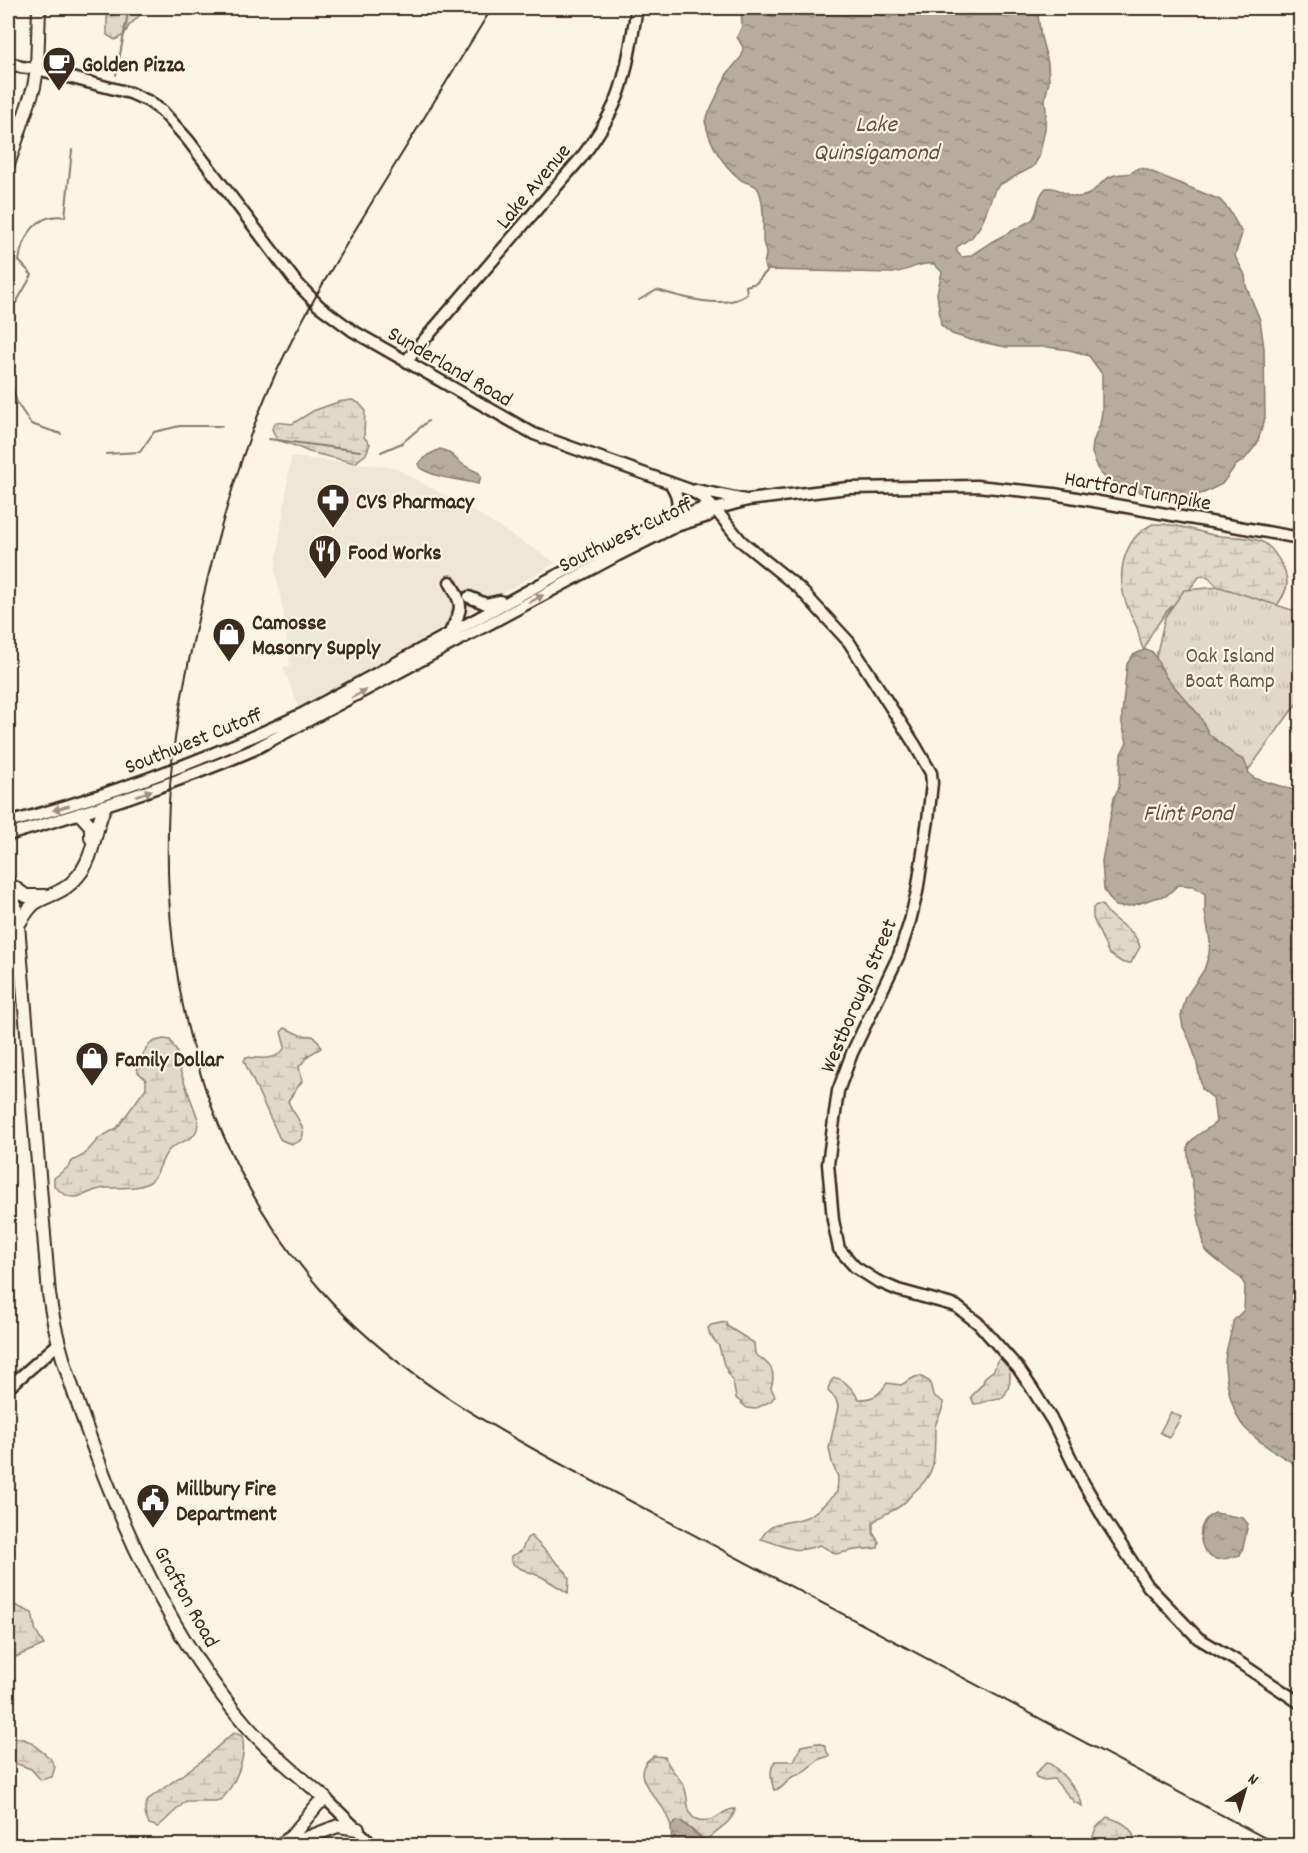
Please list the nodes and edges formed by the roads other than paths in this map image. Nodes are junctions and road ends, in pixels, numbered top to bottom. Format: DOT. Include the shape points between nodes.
graph roads {
  1 [pos="39,8"];
  2 [pos="637,8"];
  3 [pos="8,62"];
  4 [pos="37,69"];
  5 [pos="8,165"];
  6 [pos="406,361"];
  7 [pos="670,482"];
  8 [pos="690,490"];
  9 [pos="748,500"];
  10 [pos="715,509"];
  11 [pos="672,520"];
  12 [pos="1300,538"];
  13 [pos="450,582"];
  14 [pos="539,584"];
  15 [pos="469,597"];
  16 [pos="450,633"];
  17 [pos="105,806"];
  18 [pos="80,814"];
  19 [pos="8,823"];
  20 [pos="8,835"];
  21 [pos="8,883"];
  22 [pos="18,926"];
  23 [pos="58,1344"];
  24 [pos="8,1388"];
  25 [pos="1300,1703"];
  26 [pos="326,1799"];
  27 [pos="358,1828"];
  28 [pos="292,1844"];
  29 [pos="278,1845"];
  30 [pos="374,1845"];
  1 -- 4 [label="highway"];
  2 -- 6 [label="main road, Lake Avenue" via="621,88 601,130"];
  3 -- 4 [label="main road, Sunderland Road"];
  4 -- 5 [label="highway"];
  4 -- 6 [label="main road, Sunderland Road" via="130,93 156,107 183,134 313,300 353,332"];
  6 -- 7 [label="main road, Sunderland Road" via="534,434"];
  7 -- 8 [label="main road, Sunderland Road"];
  7 -- 11 [label="main road" via="679,498"];
  8 -- 9 [label="main road"];
  8 -- 10 [label="main road, Sunderland Road"];
  9 -- 10 [label="main road"];
  9 -- 12 [label="main road, Hartford Turnpike" via="848,488 968,486 1054,494"];
  10 -- 11 [label="main road, Southwest Cutoff" via="704,508"];
  17 -- 10 [label="main road, Southwest Cutoff, one-way" via="253,750 618,555 676,526 708,516"];
  10 -- 25 [label="main road, Westborough Street" via="741,541 799,588 849,642 931,772 928,820 910,921 899,955 838,1091 828,1164 832,1220 839,1249 855,1267 877,1281 956,1306 978,1323 1031,1387 1106,1522 1148,1586 1198,1638"];
  11 -- 14 [label="main road, Southwest Cutoff"];
  13 -- 16 [label="main road" via="461,608"];
  14 -- 15 [label="main road" via="486,604"];
  14 -- 16 [label="main road, Southwest Cutoff"];
  16 -- 19 [label="main road, Southwest Cutoff, one-way" via="304,713 228,748 103,795"];
  17 -- 18 [label="main road, Southwest Cutoff"];
  17 -- 22 [label="highway" via="89,858 80,873 56,894 34,904"];
  18 -- 20 [label="main road, Southwest Cutoff"];
  18 -- 21 [label="highway" via="91,826 92,837 85,859 69,880 39,898 26,896"];
  21 -- 22 [label="highway, Grafton Road"];
  22 -- 23 [label="highway, Grafton Road" via="45,1242"];
  23 -- 24 [label="main road"];
  23 -- 26 [label="highway, Grafton Road" via="108,1486 152,1581 185,1639 246,1724"];
  26 -- 27 [label="main road, Grafton Road"];
  26 -- 28 [label="highway"];
  26 -- 29 [label="highway" via="291,1837"];
  27 -- 28 [label="highway" via="338,1826"];
  27 -- 30 [label="main road, Grafton Road"];
}
